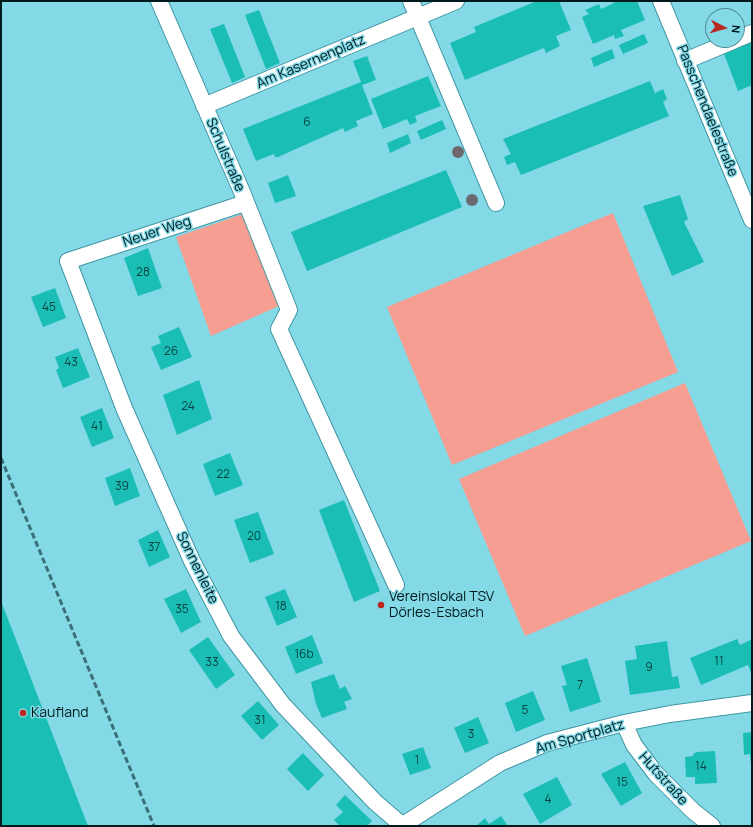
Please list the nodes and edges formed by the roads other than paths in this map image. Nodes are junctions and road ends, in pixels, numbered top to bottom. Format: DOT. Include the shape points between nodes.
graph roads {
  1 [pos="159,1"];
  2 [pos="411,1"];
  3 [pos="456,1"];
  4 [pos="660,1"];
  5 [pos="417,17"];
  6 [pos="717,48"];
  7 [pos="685,61"];
  8 [pos="204,106"];
  9 [pos="245,202"];
  10 [pos="496,203"];
  11 [pos="752,220"];
  12 [pos="68,261"];
  13 [pos="396,585"];
  14 [pos="752,703"];
  15 [pos="624,723"];
  16 [pos="403,826"];
  17 [pos="712,826"];
  1 -- 8 [label="street, Schulstraße"];
  2 -- 5 [label="street"];
  3 -- 5 [label="street, Am Kasernenplatz"];
  4 -- 7 [label="street, Passchendaelestraße"];
  5 -- 8 [label="street, Am Kasernenplatz"];
  5 -- 10 [label="street"];
  6 -- 7 [label="street"];
  7 -- 11 [label="street, Passchendaelestraße"];
  8 -- 9 [label="street, Schulstraße"];
  9 -- 12 [label="street, Neuer Weg"];
  9 -- 13 [label="street, Schulstraße" via="289,310 279,329"];
  12 -- 16 [label="street, Sonnenleite" via="124,408 192,561 231,636 283,705 375,802"];
  14 -- 15 [label="street, Am Sportplatz"];
  15 -- 16 [label="street, Am Sportplatz" via="547,743 500,763"];
  15 -- 17 [label="street, Hutstraße" via="634,745 656,774 693,812"];
}
